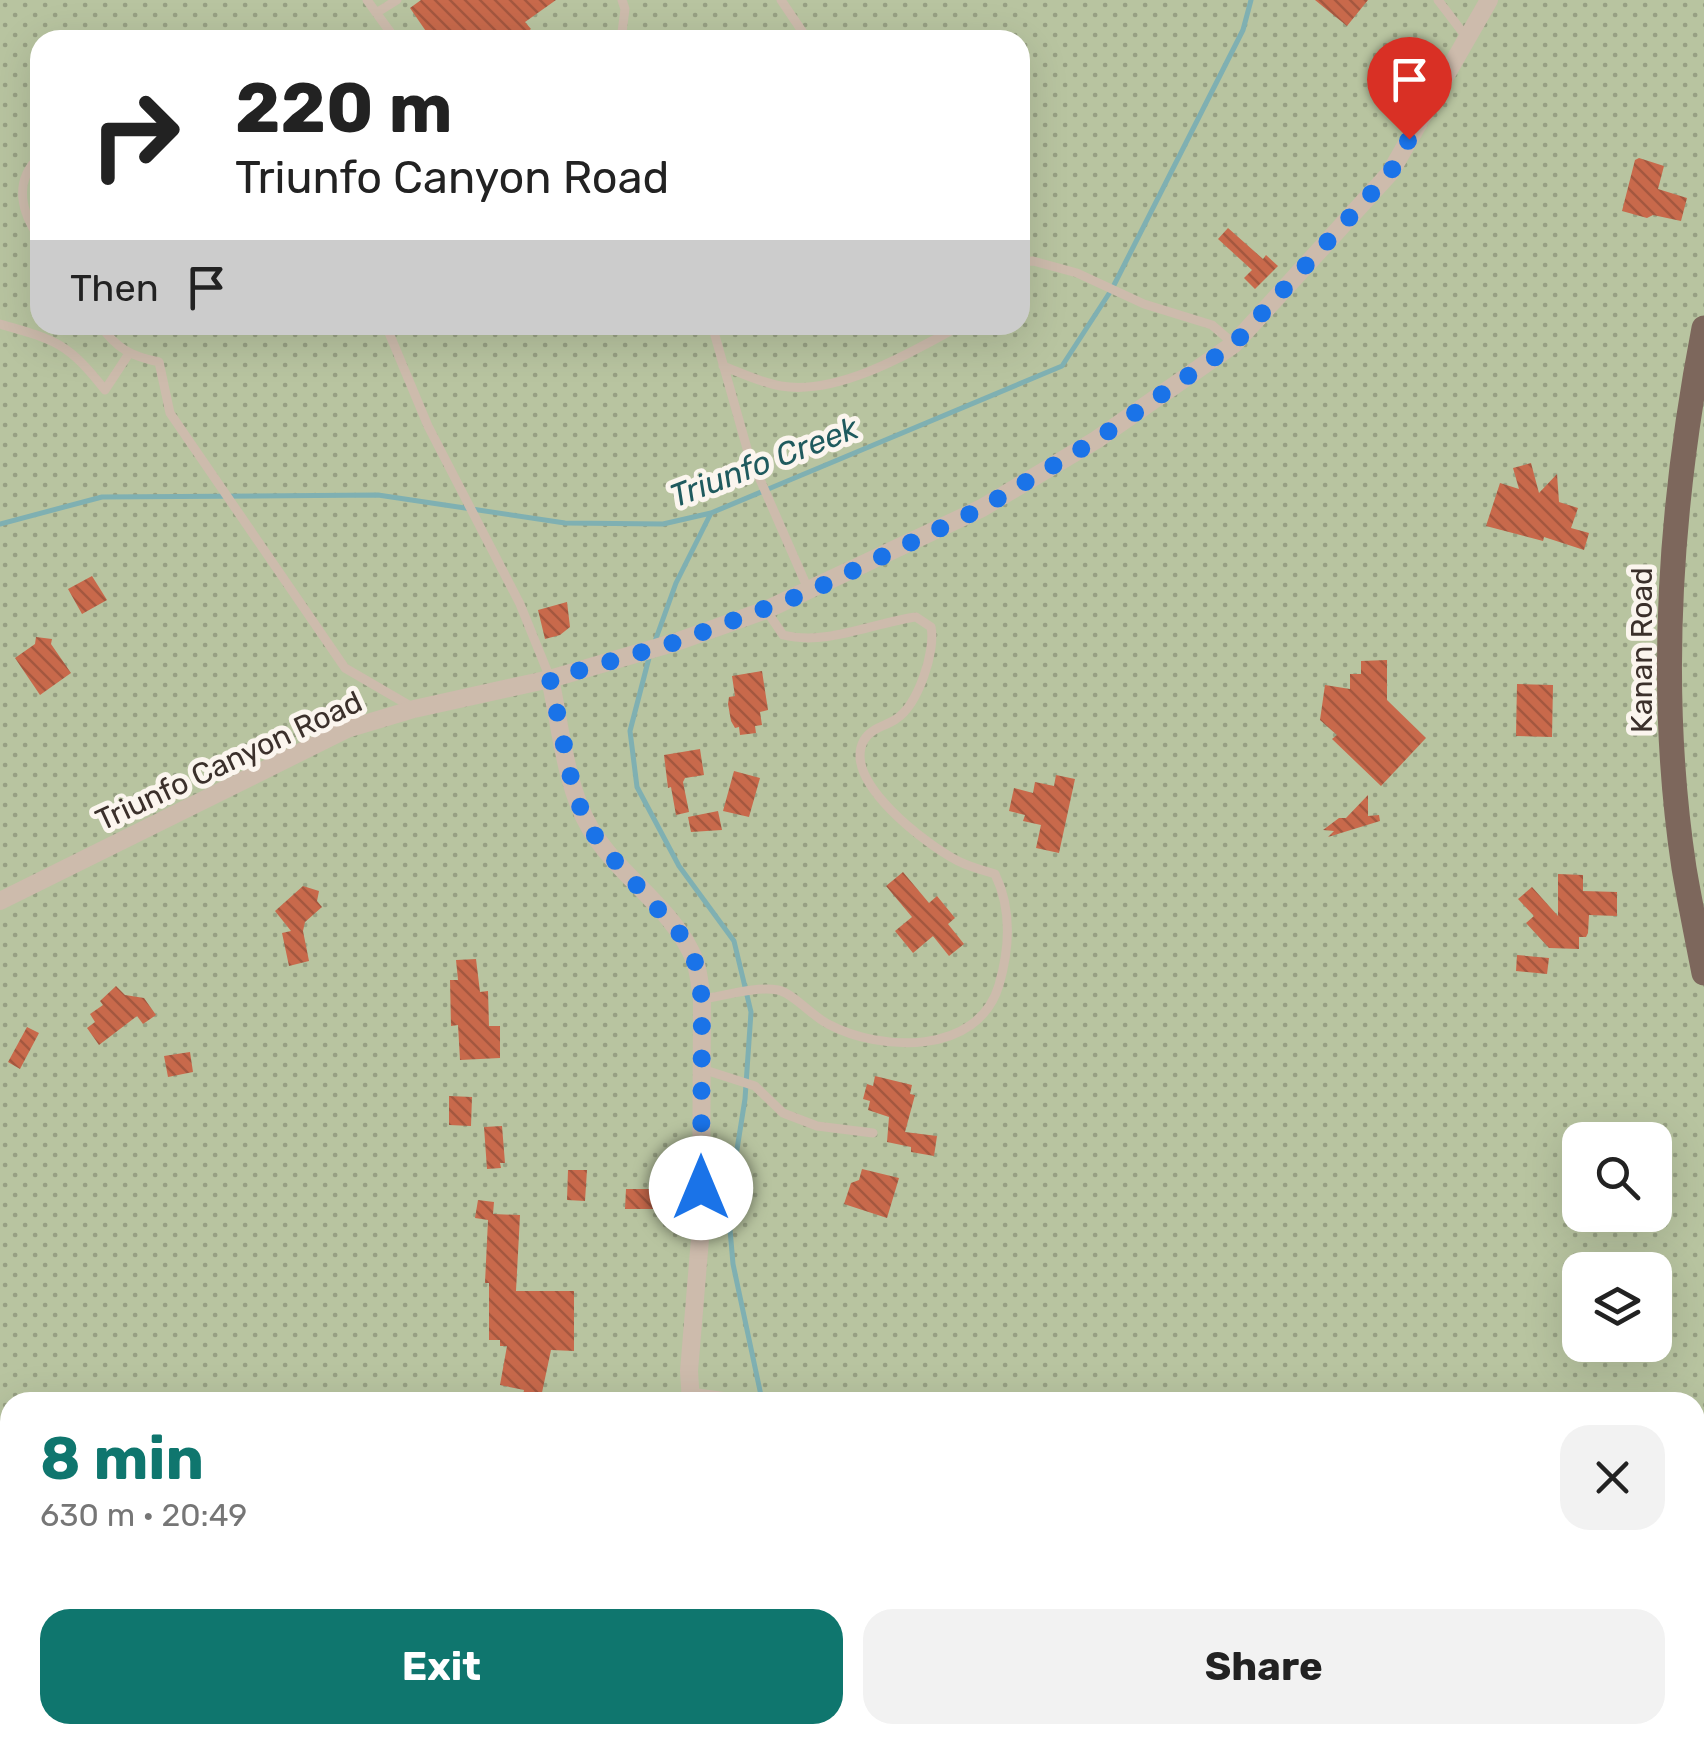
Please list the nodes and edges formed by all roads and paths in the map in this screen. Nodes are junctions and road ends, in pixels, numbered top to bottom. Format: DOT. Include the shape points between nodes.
graph roads {
  1 [pos="366,0"];
  2 [pos="396,0"];
  3 [pos="622,0"];
  4 [pos="781,0"];
  5 [pos="1438,0"];
  6 [pos="1489,0"];
  7 [pos="376,13"];
  8 [pos="389,30"];
  9 [pos="622,30"];
  10 [pos="801,30"];
  11 [pos="1467,38"];
  12 [pos="30,168"];
  13 [pos="30,221"];
  14 [pos="1030,261"];
  15 [pos="0,324"];
  16 [pos="1704,328"];
  17 [pos="30,334"];
  18 [pos="34,335"];
  19 [pos="107,335"];
  20 [pos="389,335"];
  21 [pos="715,335"];
  22 [pos="940,335"];
  23 [pos="1234,344"];
  24 [pos="128,355"];
  25 [pos="723,366"];
  26 [pos="809,592"];
  27 [pos="766,610"];
  28 [pos="550,679"];
  29 [pos="414,709"];
  30 [pos="0,901"];
  31 [pos="1704,973"];
  32 [pos="702,999"];
  33 [pos="702,1069"];
  34 [pos="873,1133"];
  35 [pos="690,1392"];
  1 -- 7 [label="lane"];
  2 -- 7 [label="lane"];
  3 -- 9 [label="lane"];
  4 -- 10 [label="lane"];
  5 -- 11 [label="lane"];
  6 -- 11 [label="street, Triunfo Canyon Road"];
  7 -- 8 [label="lane"];
  11 -- 23 [label="street, Triunfo Canyon Road" via="1390,173"];
  12 -- 13 [label="lane" via="22,206"];
  14 -- 23 [label="lane" via="1212,326"];
  15 -- 17 [label="lane"];
  16 -- 31 [label="main road, Kanan Road" via="1679,494 1671,706 1684,865"];
  18 -- 24 [label="lane" via="78,356 104,390"];
  19 -- 24 [label="lane"];
  20 -- 28 [label="lane"];
  21 -- 25 [label="lane"];
  22 -- 25 [label="lane" via="818,389 780,386"];
  23 -- 26 [label="street, Triunfo Canyon Road" via="1096,440 982,508"];
  24 -- 29 [label="lane" via="160,362 170,413 345,668"];
  25 -- 26 [label="lane" via="748,452"];
  26 -- 27 [label="street, Triunfo Canyon Road"];
  27 -- 28 [label="street, Triunfo Canyon Road"];
  27 -- 32 [label="lane" via="783,635 793,638 916,618 930,627 934,640 914,697 897,718 864,739 862,770 903,822 954,859 994,874 1006,897 1008,934 997,992 984,1012 934,1041 864,1039 828,1024 788,992"];
  28 -- 29 [label="street, Triunfo Canyon Road"];
  28 -- 32 [label="street" via="587,823 680,934 696,964"];
  29 -- 30 [label="street, Triunfo Canyon Road" via="347,729"];
  32 -- 33 [label="street"];
  33 -- 34 [label="lane" via="755,1086 784,1113 817,1126"];
  33 -- 35 [label="street"];
}
